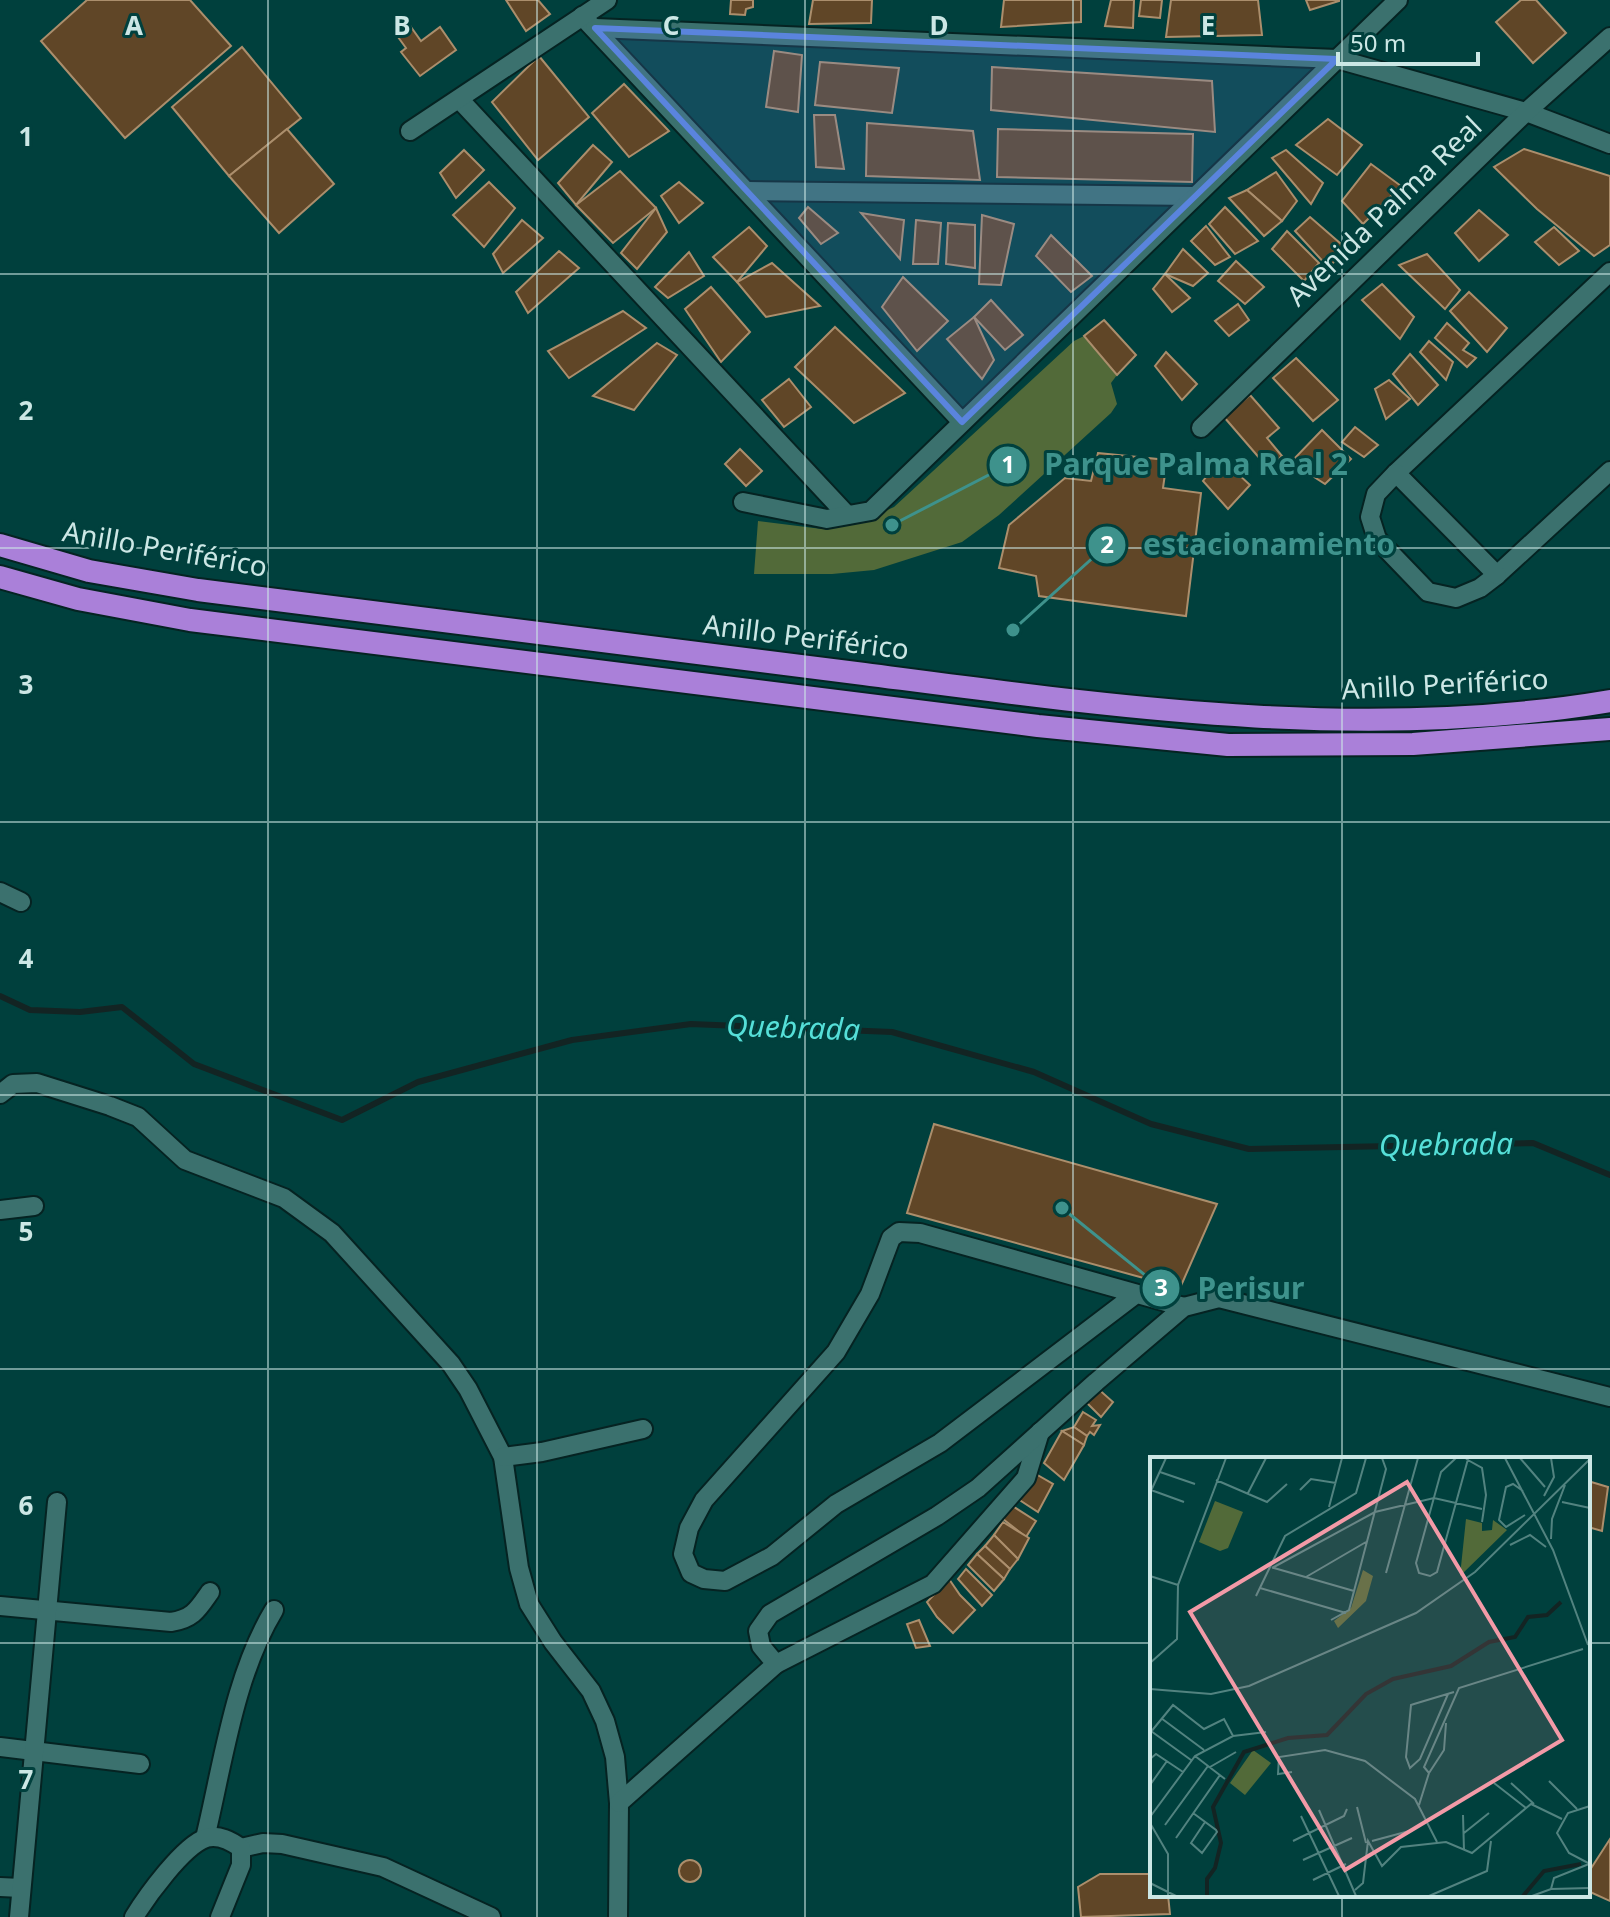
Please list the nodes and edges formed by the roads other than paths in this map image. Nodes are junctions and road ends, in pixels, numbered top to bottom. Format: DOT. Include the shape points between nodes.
graph roads {
  1 [pos="607,0"];
  2 [pos="1398,0"];
  3 [pos="589,22"];
  4 [pos="1610,37"];
  5 [pos="1337,59"];
  6 [pos="460,100"];
  7 [pos="1526,112"];
  8 [pos="410,131"];
  9 [pos="1610,144"];
  10 [pos="747,191"];
  11 [pos="1195,196"];
  12 [pos="1610,272"];
  13 [pos="962,422"];
  14 [pos="1201,428"];
  15 [pos="1610,471"];
  16 [pos="1396,473"];
  17 [pos="743,502"];
  18 [pos="847,515"];
  19 [pos="0,545"];
  20 [pos="1497,575"];
  21 [pos="0,577"];
  22 [pos="1610,701"];
  23 [pos="1610,729"];
  24 [pos="0,892"];
  25 [pos="21,902"];
  26 [pos="0,1094"];
  27 [pos="34,1206"];
  28 [pos="0,1210"];
  29 [pos="1136,1294"];
  30 [pos="1184,1307"];
  31 [pos="1610,1397"];
  32 [pos="643,1429"];
  33 [pos="1040,1432"];
  34 [pos="503,1457"];
  35 [pos="57,1502"];
  36 [pos="210,1592"];
  37 [pos="0,1606"];
  38 [pos="45,1610"];
  39 [pos="274,1610"];
  40 [pos="776,1664"];
  41 [pos="0,1747"];
  42 [pos="34,1751"];
  43 [pos="140,1764"];
  44 [pos="619,1803"];
  45 [pos="205,1838"];
  46 [pos="241,1848"];
  47 [pos="0,1887"];
  48 [pos="21,1888"];
  49 [pos="19,1917"];
  50 [pos="134,1917"];
  51 [pos="220,1917"];
  52 [pos="491,1917"];
  53 [pos="618,1917"];
  1 -- 3 [label="street"];
  2 -- 5 [label="street"];
  3 -- 5 [label="street"];
  3 -- 6 [label="street"];
  3 -- 10 [label="street"];
  4 -- 7 [label="street, Avenida Palma Real"];
  5 -- 7 [label="street"];
  5 -- 11 [label="street"];
  6 -- 8 [label="street"];
  6 -- 18 [label="street"];
  7 -- 9 [label="street"];
  7 -- 14 [label="street, Avenida Palma Real"];
  10 -- 11 [label="street"];
  10 -- 13 [label="street"];
  11 -- 13 [label="street"];
  12 -- 16 [label="street"];
  13 -- 18 [label="street" via="871,511"];
  15 -- 20 [label="street"];
  16 -- 20 [label="street"];
  16 -- 20 [label="street" via="1376,494 1370,517 1377,539 1428,592 1456,598"];
  17 -- 18 [label="street" via="827,519"];
  19 -- 22 [label="highway, Anillo Periférico" via="89,571 198,590 1218,716 1464,717"];
  21 -- 23 [label="highway, Anillo Periférico" via="78,599 190,620 1228,745 1413,744"];
  24 -- 25 [label="street"];
  26 -- 34 [label="street" via="13,1084 37,1083 110,1106 138,1117 185,1160 284,1198 309,1215 332,1233 451,1364"];
  27 -- 28 [label="street"];
  29 -- 29 [label="street" via="920,1233 899,1232 891,1238 870,1294 836,1352 704,1500 683,1554 691,1573 725,1581 772,1556 836,1504 940,1443"];
  29 -- 30 [label="street"];
  30 -- 31 [label="street" via="1219,1298"];
  30 -- 33 [label="street"];
  32 -- 34 [label="street"];
  33 -- 40 [label="street" via="1026,1478 933,1584"];
  33 -- 40 [label="street" via="978,1488 770,1614 758,1631 761,1646"];
  34 -- 44 [label="street" via="529,1604 591,1691 605,1721"];
  35 -- 38 [label="street"];
  36 -- 38 [label="street" via="185,1620 171,1622"];
  37 -- 38 [label="street"];
  38 -- 42 [label="street"];
  39 -- 45 [label="street" via="241,1687"];
  40 -- 44 [label="street"];
  41 -- 42 [label="street"];
  42 -- 43 [label="street"];
  42 -- 48 [label="street"];
  44 -- 53 [label="street"];
  45 -- 46 [label="street" via="221,1837"];
  45 -- 50 [label="street" via="161,1877"];
  46 -- 51 [label="street" via="241,1865"];
  46 -- 52 [label="street" via="282,1844 383,1867"];
  47 -- 48 [label="street"];
  48 -- 49 [label="street"];
}
